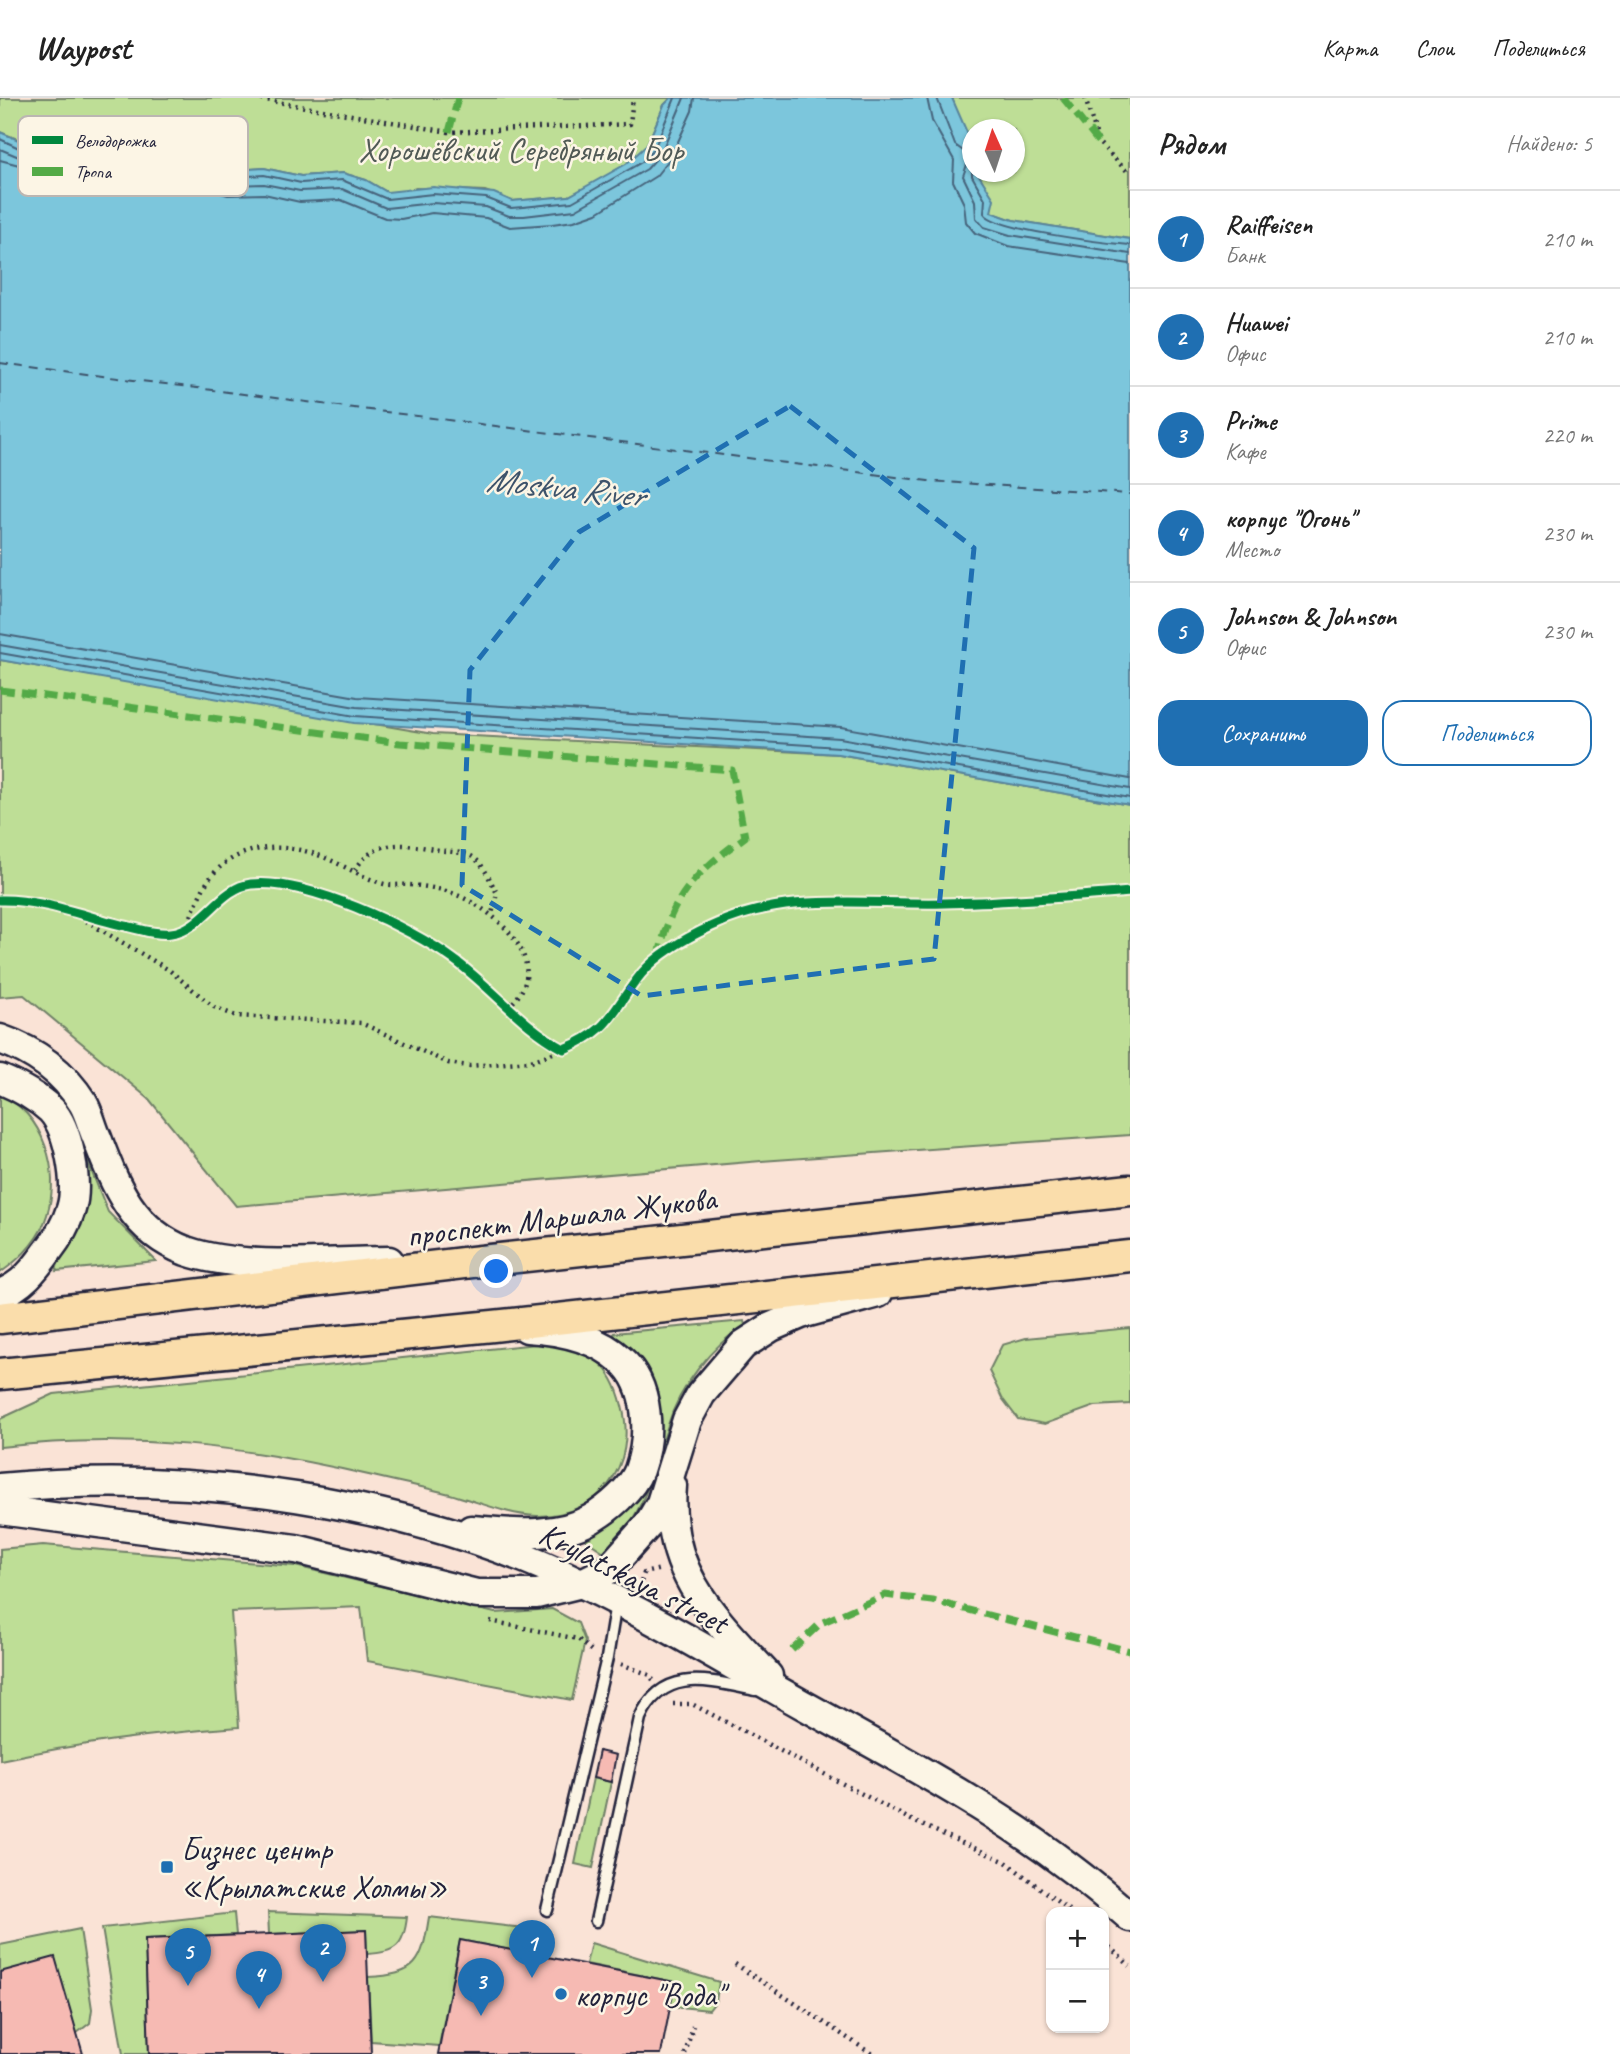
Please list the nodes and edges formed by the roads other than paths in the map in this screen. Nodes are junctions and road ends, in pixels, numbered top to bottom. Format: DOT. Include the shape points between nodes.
graph roads {
  1 [pos="0,1039"];
  2 [pos="0,1079"];
  3 [pos="1130,1190"];
  4 [pos="1130,1256"];
  5 [pos="472,1262"];
  6 [pos="924,1280"];
  7 [pos="0,1294"];
  8 [pos="0,1318"];
  9 [pos="493,1326"];
  10 [pos="0,1374"];
  11 [pos="673,1471"];
  12 [pos="0,1488"];
  13 [pos="0,1510"];
  14 [pos="431,1527"];
  15 [pos="582,1583"];
  16 [pos="616,1601"];
  17 [pos="786,1696"];
  18 [pos="548,1910"];
  19 [pos="1130,1917"];
  20 [pos="596,1921"];
  1 -- 5 [label="main road" via="51,1064 83,1104 118,1192 137,1216 173,1245 235,1261"];
  2 -- 7 [label="main road" via="25,1090 53,1112 69,1143 72,1173 72,1205 62,1232 30,1276"];
  3 -- 5 [label="main road, проспект Маршала Жукова"];
  4 -- 6 [label="main road"];
  5 -- 8 [label="main road, проспект Маршала Жукова"];
  6 -- 9 [label="main road"];
  6 -- 11 [label="main road" via="801,1314 743,1345 701,1394 687,1420"];
  9 -- 10 [label="main road"];
  9 -- 14 [label="main road" via="546,1329 584,1338 623,1361 638,1379 643,1404 645,1446 638,1472 607,1507 571,1527 510,1534"];
  11 -- 15 [label="main road" via="661,1503 626,1553 608,1570"];
  11 -- 17 [label="main road" via="672,1527 690,1585 706,1609"];
  12 -- 14 [label="main road, Krylatskaya street" via="96,1481 174,1484 345,1506"];
  13 -- 15 [label="main road" via="296,1549 477,1594 537,1594"];
  14 -- 15 [label="main road, Krylatskaya street"];
  15 -- 16 [label="main road, Krylatskaya street"];
  16 -- 17 [label="main road, Krylatskaya street"];
  16 -- 18 [label="lane"];
  17 -- 19 [label="main road, Krylatskaya street" via="1029,1835"];
  17 -- 20 [label="lane" via="702,1680 658,1690 647,1702"];
}
